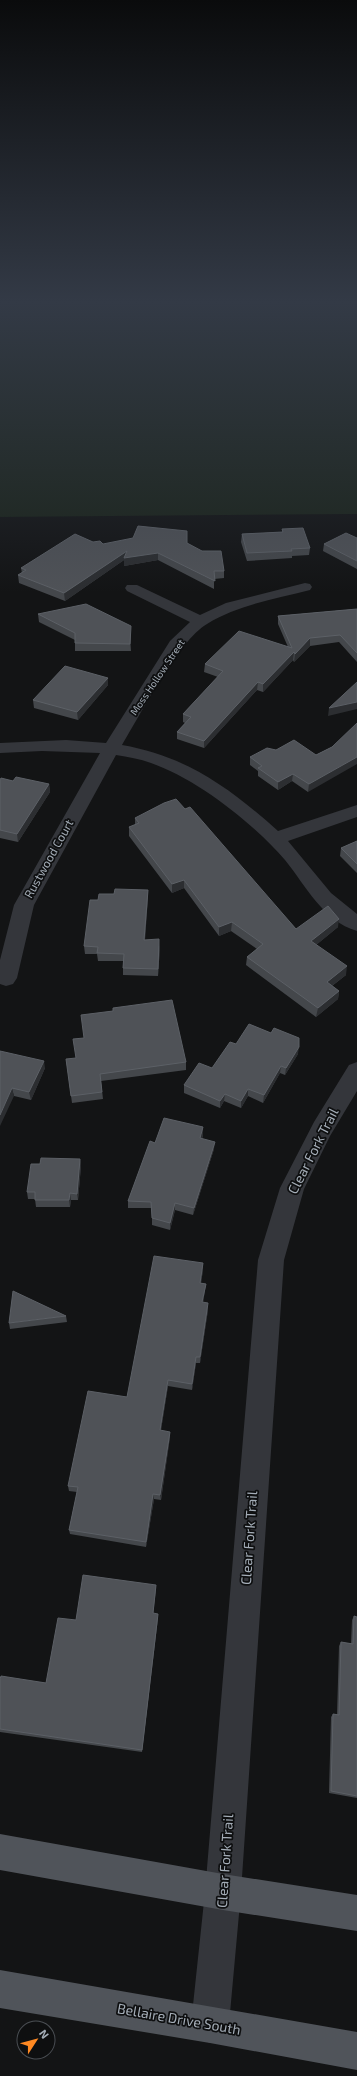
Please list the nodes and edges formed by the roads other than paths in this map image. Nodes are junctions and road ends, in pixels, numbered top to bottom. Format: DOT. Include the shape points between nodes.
graph roads {
  1 [pos="305,587"];
  2 [pos="132,588"];
  3 [pos="200,621"];
  4 [pos="0,748"];
  5 [pos="110,748"];
  6 [pos="357,811"];
  7 [pos="275,839"];
  8 [pos="357,924"];
  9 [pos="6,978"];
  10 [pos="357,1071"];
  11 [pos="0,1852"];
  12 [pos="223,1892"];
  13 [pos="357,1913"];
  14 [pos="0,1989"];
  15 [pos="210,2024"];
  16 [pos="357,2051"];
  1 -- 3 [label="street, Moss Hollow Street" via="231,606"];
  2 -- 3 [label="street"];
  3 -- 5 [label="street, Moss Hollow Street" via="176,644"];
  4 -- 5 [label="street"];
  5 -- 7 [label="street" via="175,765 204,781"];
  5 -- 9 [label="street, Rustwood Court" via="24,905"];
  6 -- 7 [label="street"];
  7 -- 8 [label="street" via="330,904"];
  10 -- 12 [label="street, Clear Fork Trail" via="322,1129 292,1188 271,1260"];
  11 -- 12 [label="main road"];
  12 -- 13 [label="main road"];
  12 -- 15 [label="street, Clear Fork Trail"];
  14 -- 15 [label="main road, Bellaire Drive South"];
  15 -- 16 [label="main road, Bellaire Drive South"];
}
